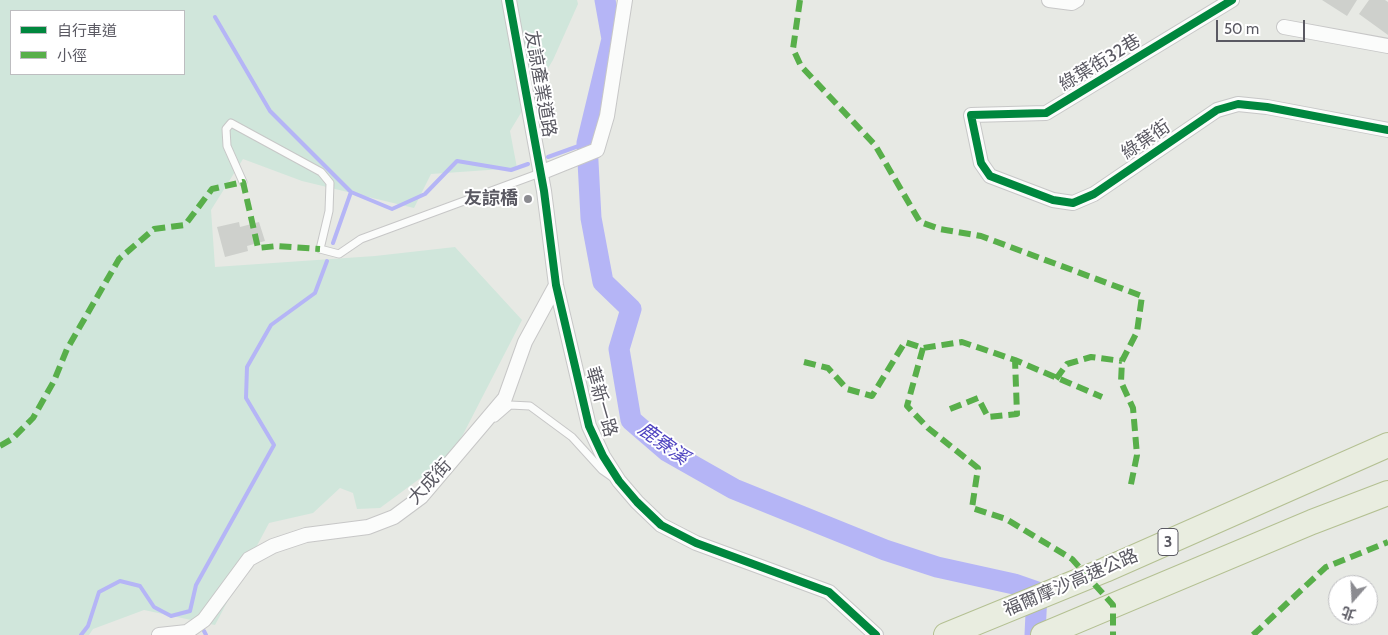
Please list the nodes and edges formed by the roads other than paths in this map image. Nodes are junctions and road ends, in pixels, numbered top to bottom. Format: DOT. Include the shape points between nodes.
graph roads {
  1 [pos="509,0"];
  2 [pos="626,0"];
  3 [pos="1049,0"];
  4 [pos="1077,0"];
  5 [pos="1232,0"];
  6 [pos="1284,27"];
  7 [pos="1388,46"];
  8 [pos="971,115"];
  9 [pos="1388,130"];
  10 [pos="540,174"];
  11 [pos="242,182"];
  12 [pos="556,285"];
  13 [pos="1388,445"];
  14 [pos="463,446"];
  15 [pos="619,482"];
  16 [pos="1388,493"];
  17 [pos="159,635"];
  18 [pos="876,635"];
  19 [pos="946,635"];
  20 [pos="1043,635"];
  1 -- 10 [label="street, 友諒產業道路"];
  2 -- 10 [label="street" via="609,106 597,150"];
  3 -- 4 [label="street" via="1072,3"];
  5 -- 8 [label="street, 綠葉街32巷" via="1046,113"];
  6 -- 7 [label="street"];
  8 -- 9 [label="street, 綠葉街" via="981,162 990,176 1052,200 1073,203 1094,194 1217,110 1238,104"];
  10 -- 11 [label="lane" via="361,239 339,254 320,249 330,212 330,183 321,172 231,123 226,129 227,146"];
  10 -- 12 [label="street, 華新一路"];
  12 -- 14 [label="street, 大成街" via="525,342 505,398"];
  12 -- 15 [label="street, 華新一路" via="589,426"];
  13 -- 19 [label="highway, 福爾摩沙高速公路 / 3" via="1105,570"];
  14 -- 15 [label="lane" via="510,405 530,406 572,437 602,470"];
  14 -- 17 [label="street, 大成街" via="421,497 394,517 368,527 306,536 274,546 249,559 204,620 187,632"];
  15 -- 18 [label="street, 華新一路" via="662,525 696,543 829,592"];
  16 -- 20 [label="highway, 福爾摩沙高速公路 / 3"];
}
